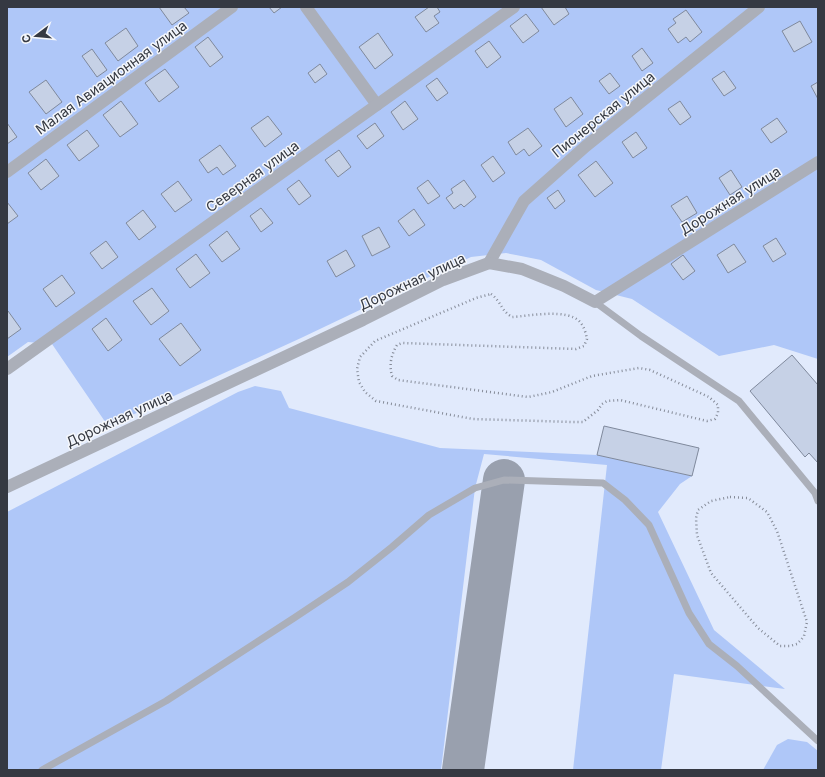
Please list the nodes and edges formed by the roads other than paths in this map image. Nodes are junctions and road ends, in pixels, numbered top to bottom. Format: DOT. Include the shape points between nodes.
graph roads {
  1 [pos="232,7"];
  2 [pos="306,7"];
  3 [pos="514,7"];
  4 [pos="759,7"];
  5 [pos="377,105"];
  6 [pos="818,162"];
  7 [pos="7,172"];
  8 [pos="489,263"];
  9 [pos="595,302"];
  10 [pos="7,369"];
  11 [pos="7,487"];
  12 [pos="818,501"];
  13 [pos="818,741"];
  14 [pos="42,770"];
  1 -- 7 [label="street, Малая Авиационная улица"];
  2 -- 5 [label="street"];
  3 -- 5 [label="street, Северная улица"];
  4 -- 8 [label="street, Пионерская улица" via="586,146 524,201"];
  5 -- 10 [label="street, Северная улица"];
  6 -- 9 [label="street, Дорожная улица"];
  8 -- 9 [label="street" via="522,269"];
  8 -- 11 [label="street, Дорожная улица" via="443,280"];
  9 -- 12 [label="lane" via="738,401 815,493"];
  13 -- 14 [label="lane" via="709,644 689,613 649,525 625,500 603,483 504,480 476,488 429,515 348,582 294,618 166,701"];
}
